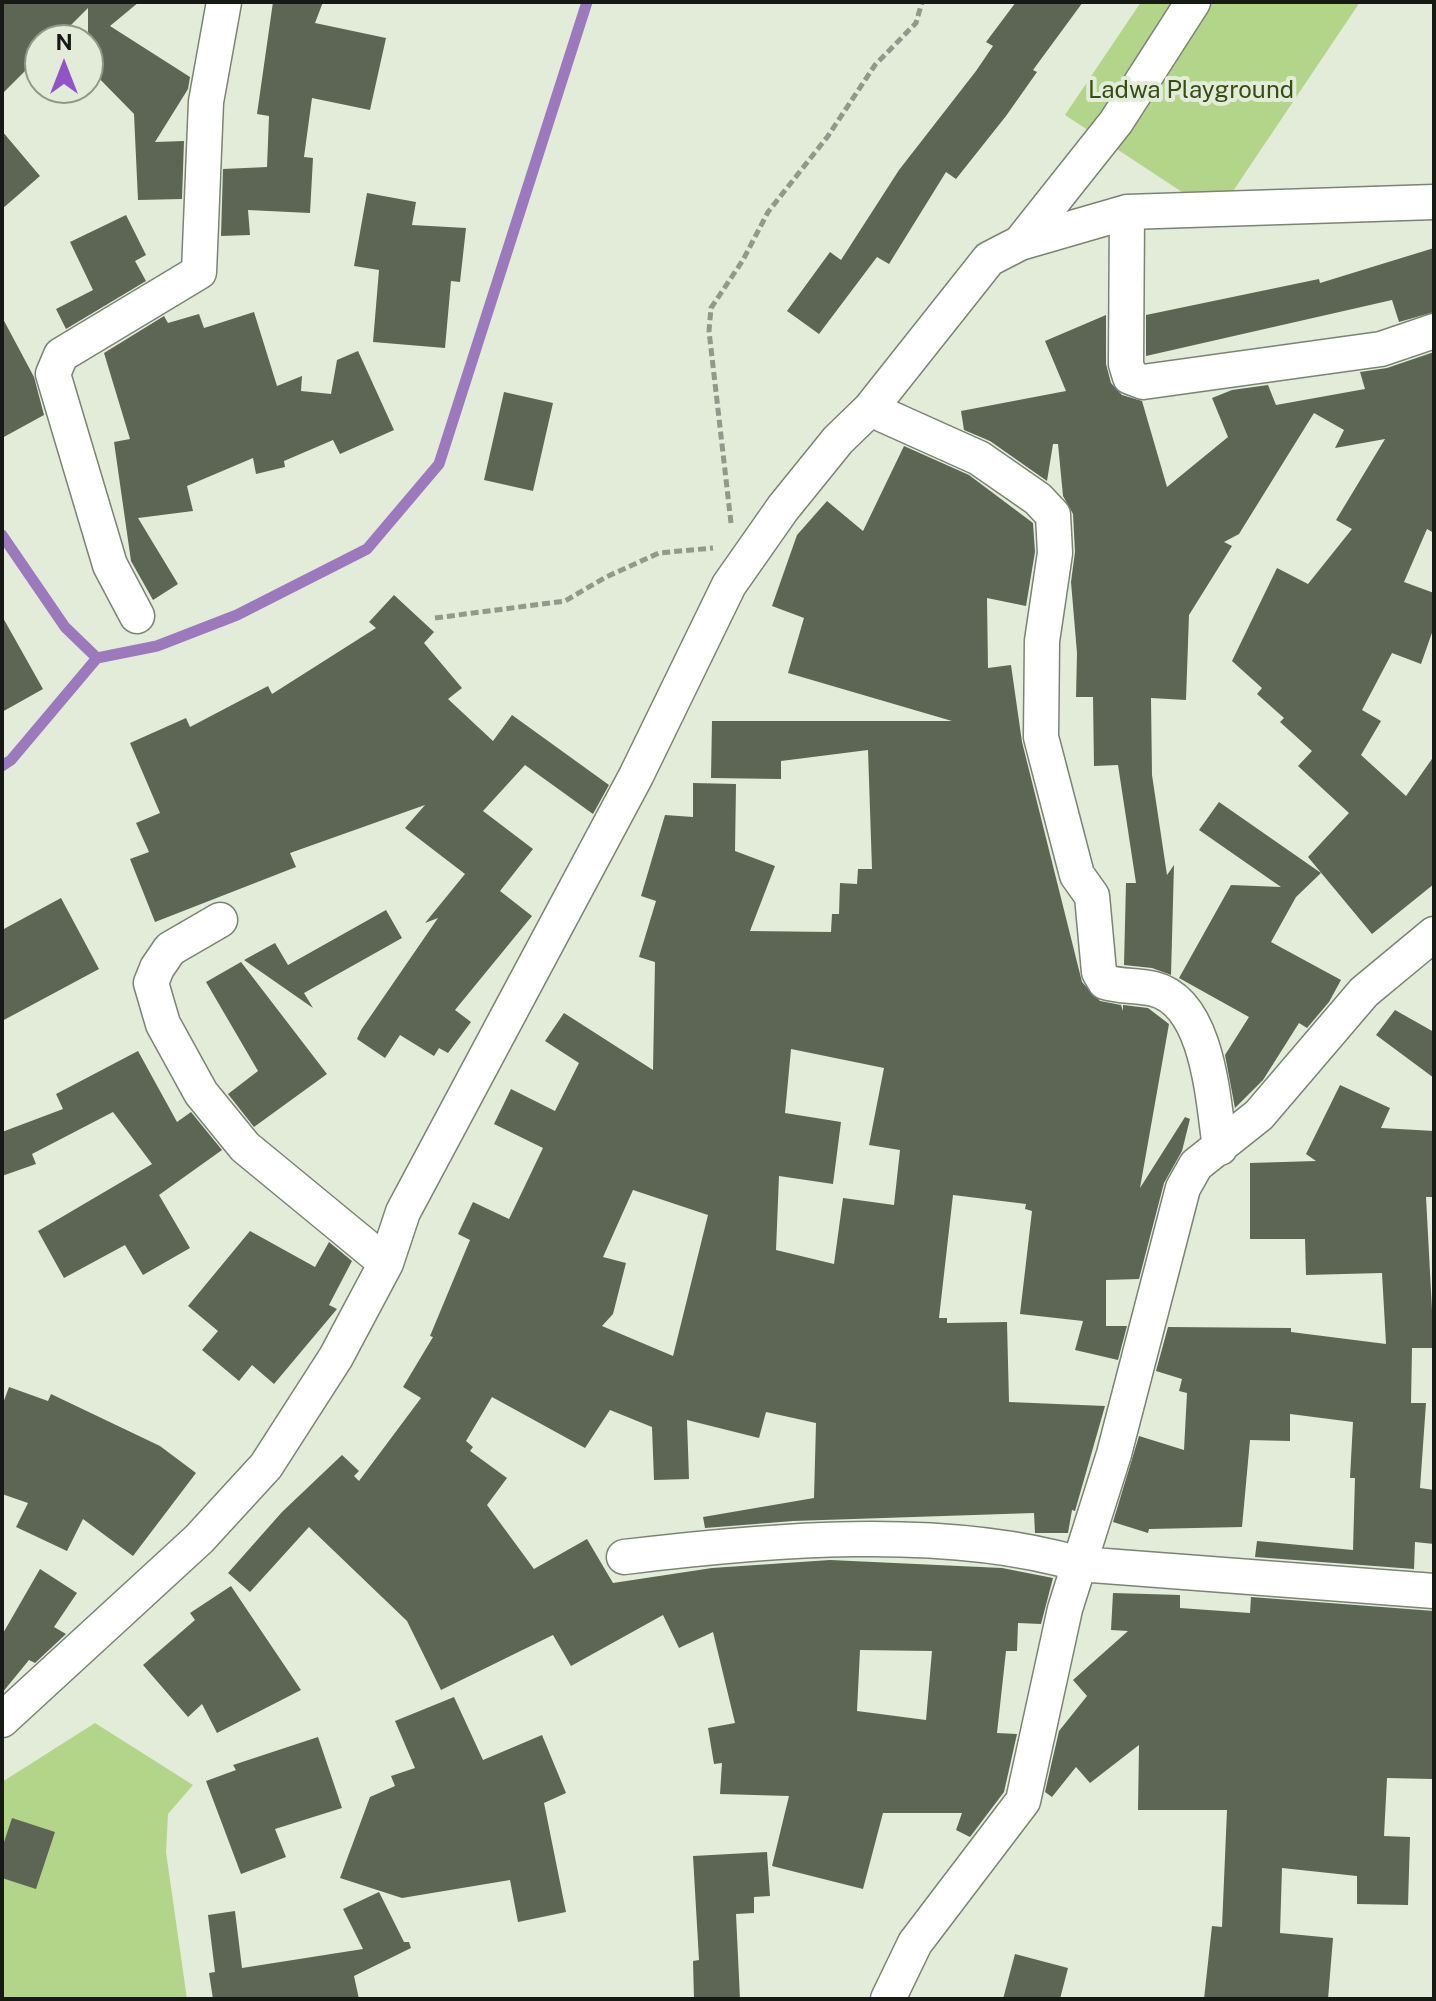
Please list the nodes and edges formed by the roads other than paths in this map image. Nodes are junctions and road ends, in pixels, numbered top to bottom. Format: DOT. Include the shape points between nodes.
graph roads {
  1 [pos="224,2"];
  2 [pos="1193,2"];
  3 [pos="1434,202"];
  4 [pos="1127,212"];
  5 [pos="1020,243"];
  6 [pos="1434,331"];
  7 [pos="870,409"];
  8 [pos="137,616"];
  9 [pos="220,920"];
  10 [pos="1434,934"];
  11 [pos="1220,1148"];
  12 [pos="386,1263"];
  13 [pos="624,1557"];
  14 [pos="1079,1564"];
  15 [pos="1434,1591"];
  16 [pos="2,1720"];
  17 [pos="888,1999"];
  1 -- 8 [label="street" via="206,102 199,272 61,355 53,374 110,565"];
  2 -- 5 [label="street" via="1116,122"];
  3 -- 4 [label="street"];
  4 -- 5 [label="street"];
  4 -- 6 [label="street" via="1130,377 1143,382 1381,349"];
  5 -- 7 [label="street" via="989,259"];
  7 -- 11 [label="street" via="979,458 1053,515 1055,553 1042,641 1041,737 1077,875 1092,896 1099,972 1105,982 1156,989 1185,1007 1199,1035"];
  7 -- 12 [label="street" via="783,508 729,585 636,776 403,1212"];
  9 -- 12 [label="street" via="170,949 157,968 151,983 163,1024 201,1093 245,1147"];
  10 -- 11 [label="street" via="1364,992 1259,1115"];
  11 -- 14 [label="street" via="1196,1165 1183,1188 1114,1454"];
  12 -- 16 [label="street" via="336,1357 266,1466 199,1539"];
  13 -- 14 [label="street" via="800,1541 957,1541 1037,1551"];
  14 -- 15 [label="street"];
  14 -- 17 [label="street" via="1023,1801 915,1943"];
}
